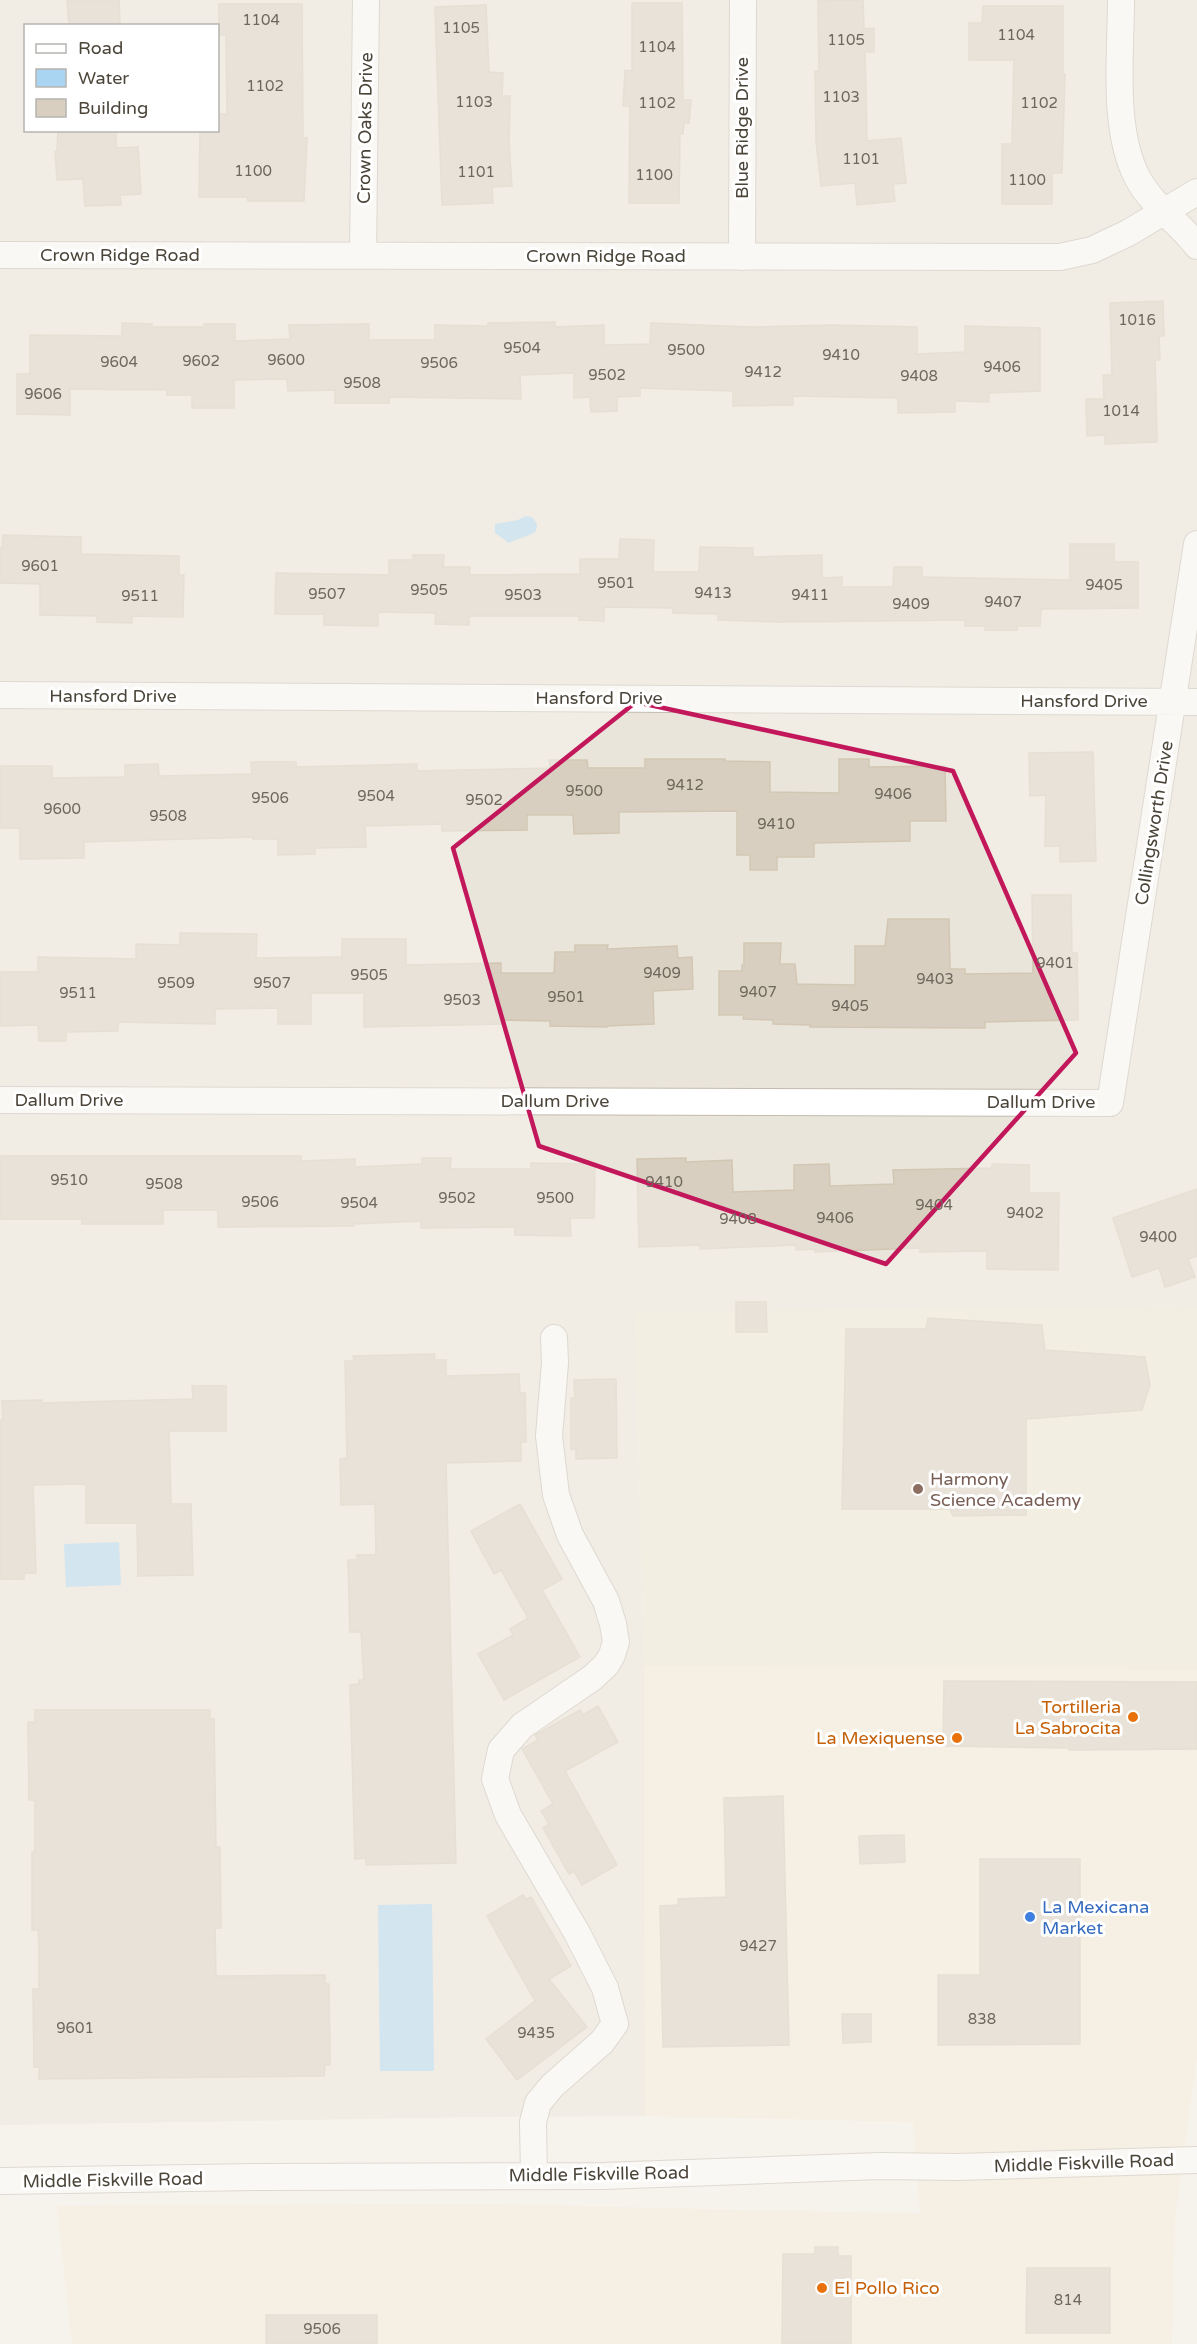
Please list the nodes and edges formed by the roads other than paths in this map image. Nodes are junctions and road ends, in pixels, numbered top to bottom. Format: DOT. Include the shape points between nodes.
graph roads {
  1 [pos="366,0"];
  2 [pos="743,0"];
  3 [pos="1121,0"];
  4 [pos="1197,192"];
  5 [pos="1162,212"];
  6 [pos="1197,246"];
  7 [pos="0,255"];
  8 [pos="363,255"];
  9 [pos="742,257"];
  10 [pos="1197,544"];
  11 [pos="0,695"];
  12 [pos="1185,701"];
  13 [pos="0,1100"];
  14 [pos="1110,1103"];
  15 [pos="554,1338"];
  16 [pos="1197,2160"];
  17 [pos="534,2176"];
  18 [pos="0,2181"];
  1 -- 8 [label="street, Crown Oaks Drive"];
  2 -- 9 [label="street, Blue Ridge Drive"];
  3 -- 5 [label="street" via="1123,137 1137,177"];
  4 -- 5 [label="street, Crown Ridge Road"];
  5 -- 6 [label="street"];
  5 -- 9 [label="street, Crown Ridge Road" via="1092,250 1060,257"];
  7 -- 8 [label="street, Crown Ridge Road"];
  8 -- 9 [label="street, Crown Ridge Road"];
  10 -- 12 [label="street, Collingsworth Drive"];
  11 -- 12 [label="street, Hansford Drive"];
  12 -- 14 [label="street, Collingsworth Drive"];
  13 -- 14 [label="street, Dallum Drive"];
  15 -- 17 [label="street" via="549,1436 556,1495 570,1535 606,1601 616,1642 606,1665 592,1678 522,1726 501,1750 495,1779 508,1815 605,1988 615,2024 602,2042 538,2103 533,2122"];
  16 -- 17 [label="street, Middle Fiskville Road"];
  17 -- 18 [label="street, Middle Fiskville Road"];
}
